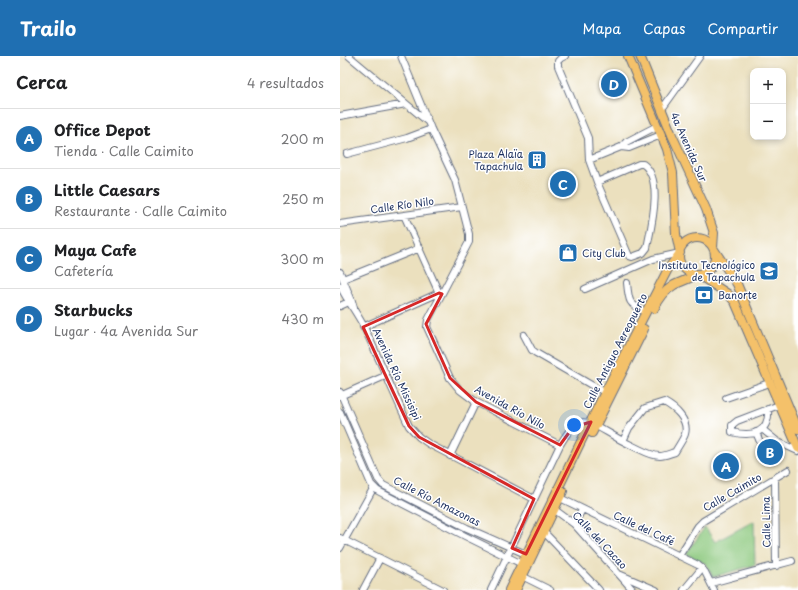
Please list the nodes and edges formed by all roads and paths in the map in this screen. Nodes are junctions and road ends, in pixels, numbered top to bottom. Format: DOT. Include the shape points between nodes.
graph roads {
  1 [pos="349,56"];
  2 [pos="400,56"];
  3 [pos="565,56"];
  4 [pos="628,56"];
  5 [pos="640,56"];
  6 [pos="700,56"];
  7 [pos="406,104"];
  8 [pos="662,109"];
  9 [pos="340,116"];
  10 [pos="430,126"];
  11 [pos="657,126"];
  12 [pos="661,135"];
  13 [pos="621,147"];
  14 [pos="347,154"];
  15 [pos="589,160"];
  16 [pos="597,182"];
  17 [pos="462,207"];
  18 [pos="404,215"];
  19 [pos="341,223"];
  20 [pos="420,248"];
  21 [pos="713,248"];
  22 [pos="645,251"];
  23 [pos="680,253"];
  24 [pos="653,259"];
  25 [pos="340,272"];
  26 [pos="697,274"];
  27 [pos="343,279"];
  28 [pos="627,284"];
  29 [pos="340,286"];
  30 [pos="585,289"];
  31 [pos="441,293"];
  32 [pos="345,296"];
  33 [pos="350,301"];
  34 [pos="340,306"];
  35 [pos="646,313"];
  36 [pos="363,327"];
  37 [pos="524,335"];
  38 [pos="385,376"];
  39 [pos="769,383"];
  40 [pos="605,392"];
  41 [pos="341,394"];
  42 [pos="726,398"];
  43 [pos="476,402"];
  44 [pos="779,405"];
  45 [pos="768,409"];
  46 [pos="340,412"];
  47 [pos="593,424"];
  48 [pos="798,429"];
  49 [pos="759,431"];
  50 [pos="623,441"];
  51 [pos="782,444"];
  52 [pos="560,445"];
  53 [pos="798,449"];
  54 [pos="450,456"];
  55 [pos="788,470"];
  56 [pos="775,478"];
  57 [pos="374,487"];
  58 [pos="557,497"];
  59 [pos="534,499"];
  60 [pos="552,507"];
  61 [pos="582,510"];
  62 [pos="574,524"];
  63 [pos="541,530"];
  64 [pos="342,539"];
  65 [pos="340,548"];
  66 [pos="512,548"];
  67 [pos="529,555"];
  68 [pos="679,556"];
  69 [pos="507,557"];
  70 [pos="380,558"];
  71 [pos="792,561"];
  72 [pos="524,565"];
  73 [pos="776,566"];
  74 [pos="702,568"];
  75 [pos="618,573"];
  76 [pos="520,575"];
  77 [pos="710,583"];
  78 [pos="429,587"];
  79 [pos="363,590"];
  80 [pos="442,590"];
  81 [pos="491,590"];
  82 [pos="509,590"];
  83 [pos="516,590"];
  84 [pos="550,590"];
  85 [pos="599,590"];
  86 [pos="633,590"];
  87 [pos="656,590"];
  88 [pos="684,590"];
  89 [pos="714,590"];
  1 -- 7 [label="street"];
  2 -- 10 [label="street, Avenida Río Nilo"];
  3 -- 15 [label="street" via="560,58 558,66 588,138"];
  4 -- 11 [label="main road, 4a Avenida Sur"];
  5 -- 8 [label="main road, 4a Avenida Sur"];
  6 -- 8 [label="street"];
  7 -- 9 [label="street"];
  7 -- 10 [label="street"];
  8 -- 21 [label="main road, 4a Avenida Sur" via="710,219 714,233"];
  10 -- 14 [label="street" via="406,138"];
  10 -- 17 [label="street, Avenida Río Nilo" via="455,180"];
  11 -- 12 [label="main road, 4a Avenida Sur"];
  11 -- 13 [label="street"];
  12 -- 13 [label="street" via="629,148"];
  12 -- 23 [label="main road, 4a Avenida Sur" via="673,173 676,234"];
  13 -- 15 [label="street"];
  15 -- 16 [label="street"];
  16 -- 22 [label="street" via="629,256"];
  16 -- 22 [label="street" via="639,164 648,167 656,203"];
  17 -- 18 [label="street, Calle Río Nilo"];
  17 -- 31 [label="street, Avenida Río Nilo" via="469,242"];
  18 -- 19 [label="street, Calle Río Nilo"];
  18 -- 20 [label="street"];
  20 -- 27 [label="street"];
  20 -- 31 [label="street"];
  21 -- 23 [label="main road" via="706,240 695,238 685,243"];
  21 -- 26 [label="main road" via="712,265"];
  21 -- 48 [label="main road" via="737,284"];
  22 -- 24 [label="street"];
  23 -- 24 [label="street"];
  23 -- 26 [label="main road" via="685,269"];
  23 -- 35 [label="main road, Calle Antiguo Aereopuerto" via="668,269"];
  24 -- 30 [label="street"];
  25 -- 27 [label="street"];
  26 -- 39 [label="main road" via="728,294 735,302"];
  26 -- 47 [label="main road, Calle Antiguo Aereopuerto" via="667,290 660,297"];
  27 -- 32 [label="street"];
  28 -- 35 [label="street" via="628,299"];
  29 -- 32 [label="street"];
  31 -- 36 [label="street"];
  31 -- 43 [label="street, Avenida Río Nilo" via="426,323 427,327 450,378 460,390"];
  32 -- 33 [label="street, Avenida Río Missisipi"];
  33 -- 34 [label="street"];
  33 -- 36 [label="street, Avenida Río Missisipi"];
  35 -- 40 [label="main road, Calle Antiguo Aereopuerto"];
  36 -- 38 [label="street, Avenida Río Missisipi"];
  37 -- 40 [label="street" via="536,353"];
  38 -- 41 [label="street"];
  38 -- 54 [label="street, Avenida Río Missisipi" via="409,426 429,444"];
  39 -- 42 [label="street"];
  39 -- 44 [label="main road"];
  40 -- 47 [label="main road, Calle Antiguo Aereopuerto"];
  41 -- 66 [label="street, Calle Río Amazonas" via="378,479 384,485"];
  43 -- 52 [label="street, Avenida Río Nilo"];
  43 -- 54 [label="street"];
  44 -- 45 [label="street"];
  44 -- 53 [label="main road"];
  45 -- 49 [label="street" via="767,423"];
  45 -- 49 [label="street" via="737,421 732,426 732,432 743,435"];
  46 -- 57 [label="street"];
  47 -- 50 [label="street"];
  47 -- 52 [label="street" via="582,422 572,427"];
  47 -- 58 [label="main road, Calle Antiguo Aereopuerto"];
  49 -- 51 [label="street"];
  49 -- 51 [label="street" via="764,452 770,457 776,455"];
  50 -- 50 [label="street" via="647,453 660,456 675,452 685,434 685,423 674,407 664,402 645,408 629,428"];
  51 -- 53 [label="street"];
  52 -- 59 [label="street"];
  54 -- 59 [label="street, Avenida Río Missisipi"];
  55 -- 56 [label="street, Calle Caimito"];
  56 -- 68 [label="street, Calle Caimito" via="703,521"];
  56 -- 73 [label="street, Calle Lima"];
  57 -- 64 [label="street"];
  57 -- 69 [label="street, Calle Río Amazonas"];
  58 -- 60 [label="main road, Calle Antiguo Aereopuerto"];
  58 -- 61 [label="street, Calle del Café"];
  59 -- 66 [label="street"];
  60 -- 62 [label="street, Calle del Cacao"];
  60 -- 63 [label="main road, Calle Antiguo Aereopuerto"];
  61 -- 62 [label="street"];
  61 -- 68 [label="street, Calle del Café"];
  62 -- 75 [label="street, Calle del Cacao"];
  63 -- 67 [label="main road, Calle Antiguo Aereopuerto"];
  63 -- 85 [label="street"];
  64 -- 65 [label="street"];
  64 -- 70 [label="street"];
  66 -- 67 [label="street, Calle Río Amazonas"];
  66 -- 69 [label="street"];
  67 -- 72 [label="main road, Calle Antiguo Aereopuerto"];
  68 -- 74 [label="street, Calle del Café"];
  69 -- 72 [label="street, Calle Río Amazonas"];
  69 -- 81 [label="street"];
  70 -- 78 [label="street"];
  70 -- 79 [label="street"];
  71 -- 73 [label="street"];
  72 -- 76 [label="main road, Calle Antiguo Aereopuerto"];
  73 -- 77 [label="street"];
  74 -- 77 [label="street"];
  74 -- 88 [label="street"];
  75 -- 86 [label="street, Calle del Cacao"];
  75 -- 87 [label="street"];
  76 -- 82 [label="main road, Calle Antiguo Aereopuerto"];
  76 -- 83 [label="main road, Calle Antiguo Aereopuerto"];
  76 -- 84 [label="street"];
  77 -- 89 [label="street"];
  78 -- 80 [label="street"];
}
